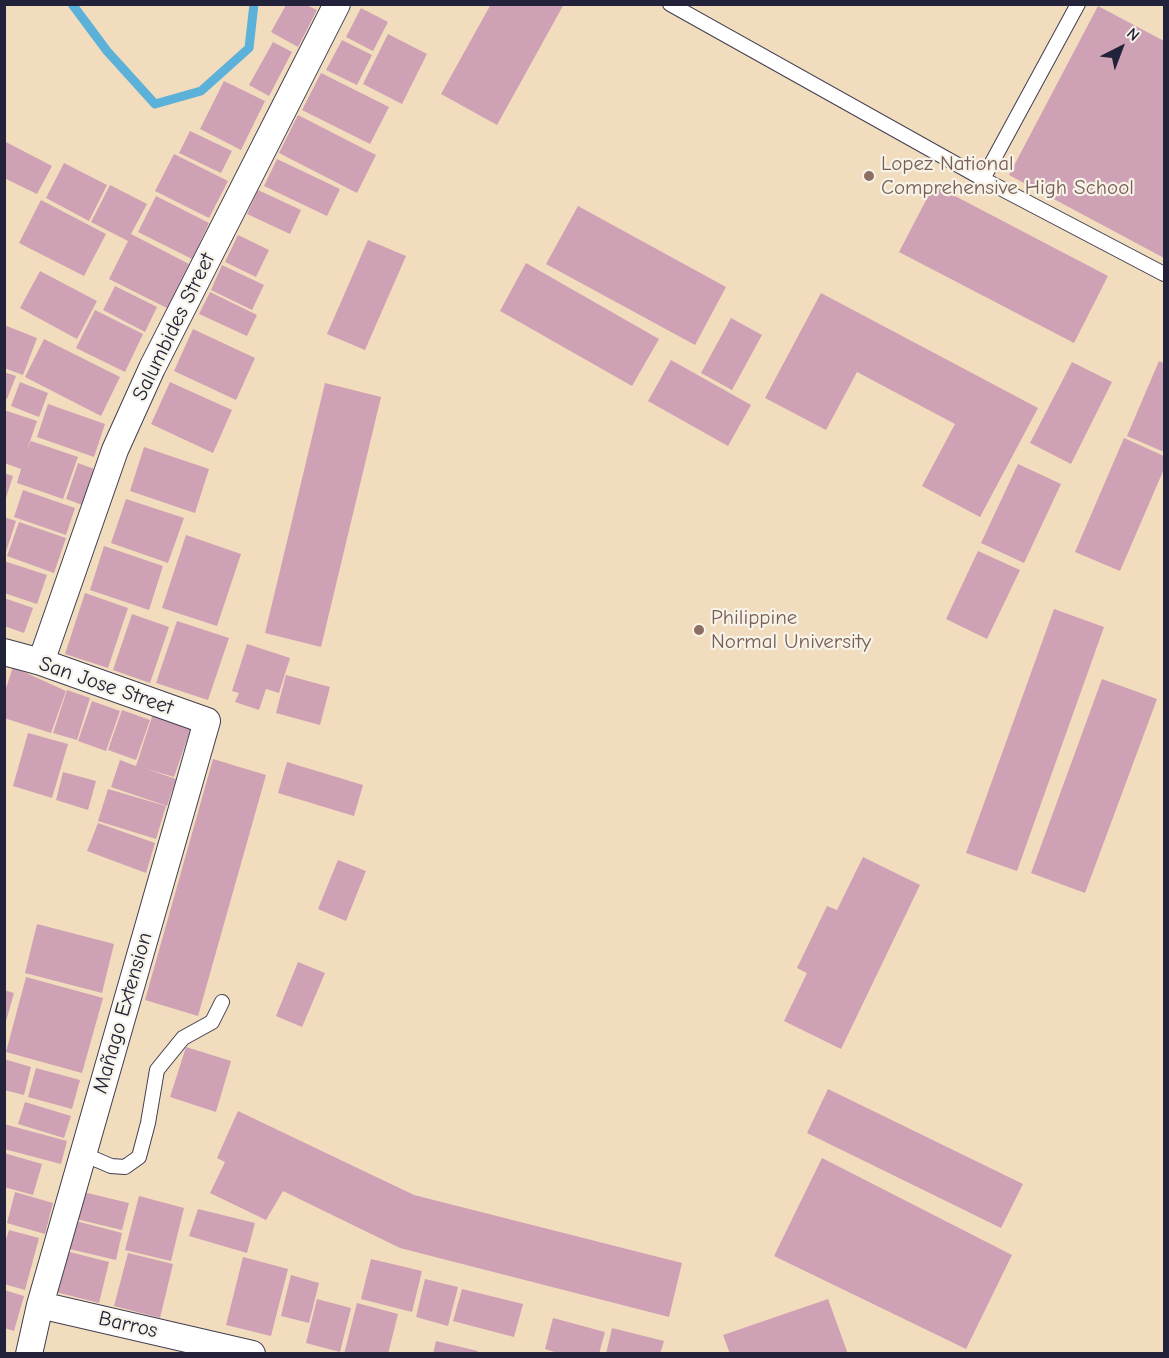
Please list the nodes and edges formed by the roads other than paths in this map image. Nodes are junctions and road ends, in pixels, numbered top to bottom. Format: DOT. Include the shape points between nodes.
graph roads {
  1 [pos="338,4"];
  2 [pos="670,4"];
  3 [pos="1078,4"];
  4 [pos="983,179"];
  5 [pos="1164,274"];
  6 [pos="4,652"];
  7 [pos="41,662"];
  8 [pos="207,721"];
  9 [pos="222,1002"];
  10 [pos="83,1154"];
  11 [pos="40,1305"];
  12 [pos="29,1353"];
  13 [pos="252,1353"];
  1 -- 7 [label="street, Salumbides Street" via="152,368 115,450"];
  2 -- 4 [label="lane"];
  3 -- 4 [label="lane"];
  4 -- 5 [label="lane"];
  6 -- 7 [label="street, San Jose Street"];
  7 -- 8 [label="street, San Jose Street"];
  8 -- 10 [label="street, Mañago Extension"];
  9 -- 10 [label="lane" via="212,1022 183,1038 157,1070 139,1157 125,1167 111,1166"];
  10 -- 11 [label="street, Mañago Extension"];
  11 -- 12 [label="street, Mañago Extension"];
  11 -- 13 [label="street, Barros"];
}
